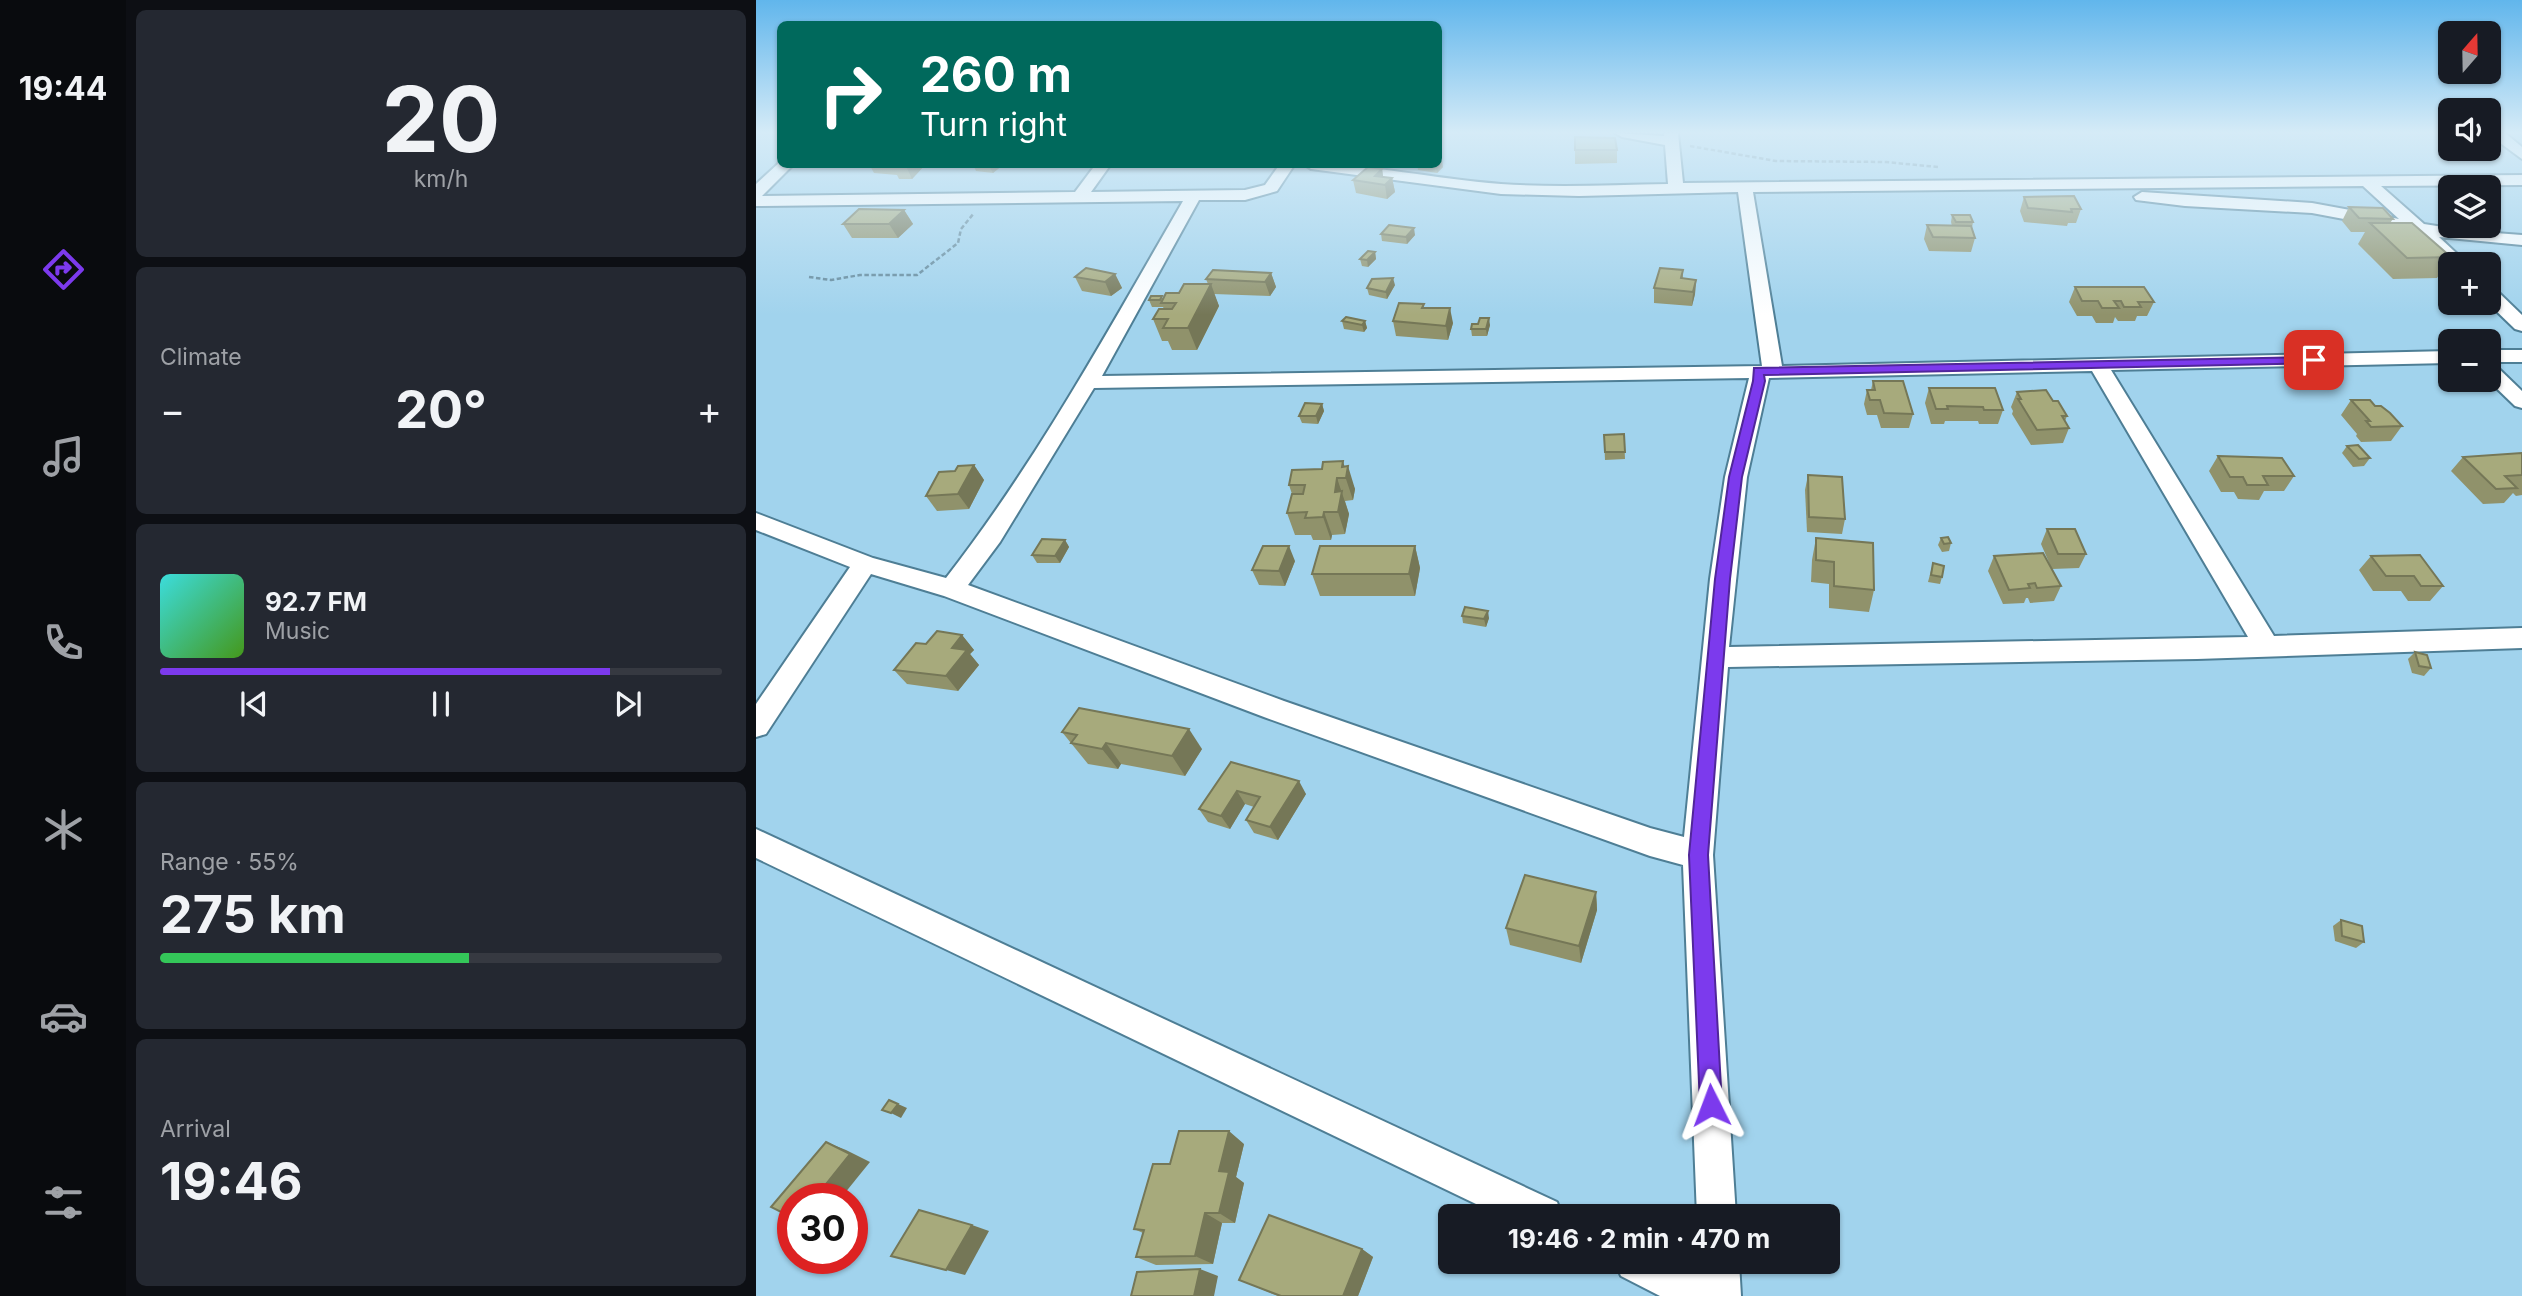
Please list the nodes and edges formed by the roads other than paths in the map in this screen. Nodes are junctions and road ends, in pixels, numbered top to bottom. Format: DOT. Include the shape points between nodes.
graph roads {
  1 [pos="1082,193"];
  2 [pos="1240,193"];
  3 [pos="1745,193"];
  4 [pos="2124,193"];
  5 [pos="2380,193"];
  6 [pos="1193,197"];
  7 [pos="1079,198"];
  8 [pos="756,201"];
  9 [pos="2420,229"];
  10 [pos="2522,240"];
  11 [pos="2446,252"];
  12 [pos="2501,305"];
  13 [pos="2522,325"];
  14 [pos="2501,356"];
  15 [pos="2522,356"];
  16 [pos="2438,357"];
  17 [pos="2098,365"];
  18 [pos="1765,371"];
  19 [pos="1088,382"];
  20 [pos="2501,382"];
  21 [pos="2522,402"];
  22 [pos="756,521"];
  23 [pos="865,564"];
  24 [pos="952,589"];
  25 [pos="2522,638"];
  26 [pos="2266,645"];
  27 [pos="1716,657"];
  28 [pos="756,726"];
  29 [pos="756,843"];
  30 [pos="1698,855"];
  31 [pos="1518,1204"];
  32 [pos="1716,1204"];
  33 [pos="1659,1274"];
  34 [pos="1720,1274"];
  35 [pos="1703,1296"];
  36 [pos="1721,1296"];
  1 -- 7 [label="street"];
  2 -- 6 [label="street"];
  3 -- 18 [label="street"];
  4 -- 9 [label="street" via="2175,202 2312,208"];
  5 -- 9 [label="street"];
  6 -- 7 [label="street"];
  6 -- 19 [label="street"];
  7 -- 8 [label="street"];
  9 -- 10 [label="street" via="2467,238"];
  9 -- 11 [label="street"];
  12 -- 13 [label="street"];
  14 -- 15 [label="street"];
  16 -- 17 [label="street"];
  17 -- 18 [label="street"];
  17 -- 26 [label="street"];
  18 -- 19 [label="street"];
  18 -- 27 [label="street" via="1736,477"];
  19 -- 24 [label="street" via="992,536"];
  20 -- 21 [label="street"];
  22 -- 23 [label="street"];
  23 -- 24 [label="street"];
  23 -- 28 [label="street"];
  24 -- 30 [label="street" via="1274,709"];
  25 -- 26 [label="street"];
  26 -- 27 [label="street"];
  27 -- 30 [label="street"];
  29 -- 31 [label="street"];
  30 -- 32 [label="street"];
  33 -- 35 [label="street"];
  34 -- 36 [label="street"];
}
